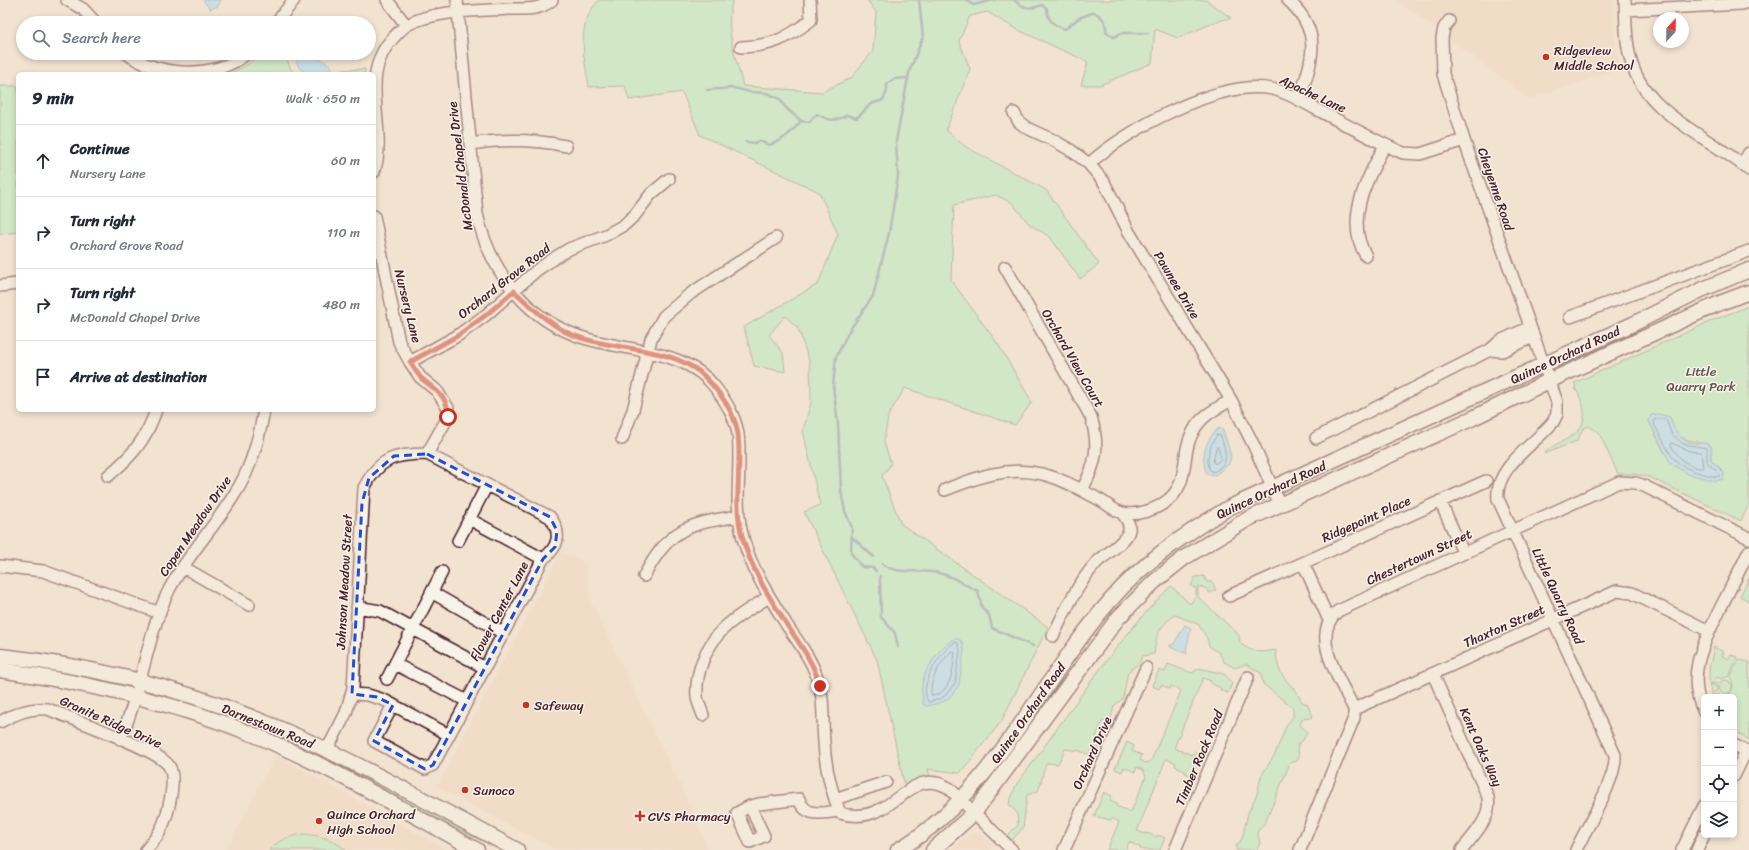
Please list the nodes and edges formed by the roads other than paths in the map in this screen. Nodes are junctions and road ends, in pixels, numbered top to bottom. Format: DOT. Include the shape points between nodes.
graph roads {
  1 [pos="67,0"];
  2 [pos="294,0"];
  3 [pos="387,0"];
  4 [pos="457,0"];
  5 [pos="552,0"];
  6 [pos="810,0"];
  7 [pos="1288,0"];
  8 [pos="1749,2"];
  9 [pos="1626,5"];
  10 [pos="458,12"];
  11 [pos="90,16"];
  12 [pos="281,16"];
  13 [pos="1449,21"];
  14 [pos="406,25"];
  15 [pos="741,47"];
  16 [pos="138,60"];
  17 [pos="236,60"];
  18 [pos="200,72"];
  19 [pos="200,72"];
  20 [pos="376,73"];
  21 [pos="1299,100"];
  22 [pos="1014,113"];
  23 [pos="376,127"];
  24 [pos="1464,140"];
  25 [pos="470,144"];
  26 [pos="1384,145"];
  27 [pos="566,146"];
  28 [pos="1749,153"];
  29 [pos="376,156"];
  30 [pos="1089,164"];
  31 [pos="1745,167"];
  32 [pos="669,179"];
  33 [pos="376,226"];
  34 [pos="776,238"];
  35 [pos="1749,251"];
  36 [pos="1366,256"];
  37 [pos="1005,267"];
  38 [pos="1749,270"];
  39 [pos="16,284"];
  40 [pos="0,286"];
  41 [pos="514,291"];
  42 [pos="1749,292"];
  43 [pos="1570,317"];
  44 [pos="1532,332"];
  45 [pos="648,352"];
  46 [pos="410,362"];
  47 [pos="1544,364"];
  48 [pos="1550,380"];
  49 [pos="1231,400"];
  50 [pos="155,412"];
  51 [pos="264,412"];
  52 [pos="1316,438"];
  53 [pos="622,439"];
  54 [pos="427,454"];
  55 [pos="108,476"];
  56 [pos="1486,481"];
  57 [pos="487,485"];
  58 [pos="1273,488"];
  59 [pos="945,490"];
  60 [pos="1082,490"];
  61 [pos="1440,502"];
  62 [pos="1280,505"];
  63 [pos="1122,513"];
  64 [pos="739,516"];
  65 [pos="469,519"];
  66 [pos="1511,530"];
  67 [pos="1749,538"];
  68 [pos="458,541"];
  69 [pos="1749,551"];
  70 [pos="1463,552"];
  71 [pos="543,559"];
  72 [pos="1303,563"];
  73 [pos="0,566"];
  74 [pos="183,567"];
  75 [pos="442,572"];
  76 [pos="644,576"];
  77 [pos="431,592"];
  78 [pos="1229,596"];
  79 [pos="769,597"];
  80 [pos="249,605"];
  81 [pos="357,607"];
  82 [pos="160,613"];
  83 [pos="1554,619"];
  84 [pos="1330,620"];
  85 [pos="413,628"];
  86 [pos="1709,631"];
  87 [pos="504,633"];
  88 [pos="1054,636"];
  89 [pos="0,656"];
  90 [pos="395,664"];
  91 [pos="485,668"];
  92 [pos="1146,668"];
  93 [pos="0,670"];
  94 [pos="1433,674"];
  95 [pos="1248,677"];
  96 [pos="387,679"];
  97 [pos="140,680"];
  98 [pos="352,694"];
  99 [pos="137,695"];
  100 [pos="467,701"];
  101 [pos="393,705"];
  102 [pos="1701,705"];
  103 [pos="1354,710"];
  104 [pos="703,715"];
  105 [pos="0,722"];
  106 [pos="449,735"];
  107 [pos="120,739"];
  108 [pos="1737,746"];
  109 [pos="327,750"];
  110 [pos="1748,751"];
  111 [pos="1737,771"];
  112 [pos="886,782"];
  113 [pos="835,799"];
  114 [pos="961,800"];
  115 [pos="750,806"];
  116 [pos="839,811"];
  117 [pos="1701,812"];
  118 [pos="974,813"];
  119 [pos="1703,838"];
  120 [pos="146,850"];
  121 [pos="477,850"];
  122 [pos="517,850"];
  123 [pos="898,850"];
  124 [pos="933,850"];
  125 [pos="1012,850"];
  126 [pos="1064,850"];
  127 [pos="1176,850"];
  128 [pos="1300,850"];
  129 [pos="1462,850"];
  130 [pos="1577,850"];
  131 [pos="1682,850"];
  132 [pos="1697,850"];
  1 -- 11 [label="street"];
  2 -- 12 [label="street"];
  3 -- 14 [label="street"];
  4 -- 10 [label="street, McDonald Chapel Drive"];
  5 -- 10 [label="street" via="537,9"];
  6 -- 15 [label="street" via="811,20 801,27 776,43 761,47"];
  7 -- 21 [label="street" via="1306,20 1312,37 1312,60"];
  8 -- 9 [label="street"];
  9 -- 31 [label="street" via="1627,44 1631,62 1648,95 1668,113"];
  10 -- 14 [label="street" via="421,18"];
  10 -- 25 [label="street, McDonald Chapel Drive"];
  13 -- 24 [label="street, Cheyenne Road" via="1442,38 1443,74"];
  14 -- 20 [label="street" via="389,42 380,56"];
  16 -- 18 [label="street" via="159,70"];
  17 -- 19 [label="street"];
  21 -- 26 [label="street, Apache Lane"];
  21 -- 30 [label="street, Apache Lane" via="1273,89 1252,88 1211,95 1182,107 1120,140"];
  22 -- 30 [label="street, Pawnee Drive" via="1019,122 1027,128 1072,150"];
  23 -- 29 [label="street"];
  24 -- 26 [label="street, Apache Lane" via="1420,154 1403,153"];
  24 -- 44 [label="street, Cheyenne Road"];
  25 -- 27 [label="street" via="524,140"];
  25 -- 41 [label="street, McDonald Chapel Drive" via="477,214 482,235 498,269"];
  26 -- 36 [label="street" via="1370,173 1359,206 1356,226 1359,244"];
  28 -- 31 [label="street"];
  30 -- 49 [label="street, Pawnee Drive" via="1104,182 1129,232"];
  32 -- 41 [label="street, Orchard Grove Road" via="651,194 635,216 624,225 556,257"];
  33 -- 46 [label="street, Nursery Lane" via="400,342"];
  34 -- 45 [label="street" via="673,307 656,330"];
  35 -- 43 [label="street"];
  37 -- 60 [label="street, Orchard View Court" via="1091,417 1097,443 1091,473"];
  38 -- 47 [label="main road, Quince Orchard Road"];
  39 -- 40 [label="street"];
  41 -- 45 [label="street, McDonald Chapel Drive" via="538,314 566,332"];
  41 -- 46 [label="street, Orchard Grove Road" via="457,336"];
  42 -- 48 [label="main road, Quince Orchard Road"];
  44 -- 47 [label="street, Cheyenne Road"];
  44 -- 52 [label="street" via="1502,351 1490,350"];
  45 -- 53 [label="street" via="633,410"];
  45 -- 64 [label="street, McDonald Chapel Drive" via="694,368 712,383 727,403 738,434"];
  46 -- 54 [label="street, Nursery Lane" via="420,377 438,391 448,408 448,417"];
  47 -- 48 [label="street, Little Quarry Road"];
  47 -- 58 [label="main road, Quince Orchard Road"];
  48 -- 62 [label="main road, Quince Orchard Road" via="1473,418"];
  48 -- 66 [label="street, Little Quarry Road" via="1557,402 1556,418 1509,467 1499,485 1500,505"];
  49 -- 58 [label="street, Pawnee Drive"];
  49 -- 63 [label="street" via="1205,415 1194,429 1187,448 1184,476 1176,492 1165,503 1152,509 1135,514"];
  50 -- 55 [label="street" via="150,427 131,456"];
  51 -- 74 [label="street, Copen Meadow Drive" via="249,467 236,494"];
  54 -- 57 [label="street, Flower Center Lane"];
  54 -- 81 [label="street, Johnson Meadow Street" via="394,456 376,470 364,488"];
  56 -- 61 [label="street, Ridgepoint Place"];
  57 -- 65 [label="street"];
  57 -- 71 [label="street, Flower Center Lane" via="550,517 557,531 557,539 551,553"];
  58 -- 62 [label="street, Pawnee Drive"];
  58 -- 114 [label="main road, Quince Orchard Road" via="1230,507 1182,536 1152,559 1121,589 1092,624 984,773"];
  59 -- 60 [label="street" via="990,474 1012,471 1042,474"];
  60 -- 63 [label="street"];
  61 -- 70 [label="street"];
  61 -- 72 [label="street, Ridgepoint Place"];
  62 -- 118 [label="main road, Quince Orchard Road" via="1221,534 1184,558 1134,601 1104,637"];
  63 -- 88 [label="street" via="1128,521 1130,530 1126,537 1092,568"];
  64 -- 76 [label="street" via="705,521 676,534 663,545"];
  64 -- 79 [label="street, McDonald Chapel Drive" via="749,560"];
  65 -- 68 [label="street"];
  65 -- 71 [label="street"];
  66 -- 67 [label="street, Chestertown Street" via="1611,484 1627,482 1644,486"];
  66 -- 70 [label="street, Chestertown Street"];
  66 -- 83 [label="street, Little Quarry Road"];
  69 -- 86 [label="street"];
  70 -- 84 [label="street, Chestertown Street" via="1342,608"];
  71 -- 87 [label="street, Flower Center Lane"];
  72 -- 78 [label="street, Ridgepoint Place"];
  72 -- 84 [label="street"];
  73 -- 82 [label="street" via="43,571"];
  74 -- 80 [label="street"];
  74 -- 82 [label="street, Copen Meadow Drive" via="169,590"];
  75 -- 77 [label="street"];
  77 -- 85 [label="street"];
  77 -- 87 [label="street"];
  79 -- 104 [label="street" via="729,624 710,646 701,666 697,684 697,699"];
  79 -- 113 [label="street, McDonald Chapel Drive" via="805,652 818,679 824,715 826,767"];
  81 -- 85 [label="street" via="380,611"];
  81 -- 98 [label="street, Johnson Meadow Street"];
  82 -- 97 [label="street, Copen Meadow Drive"];
  83 -- 86 [label="street, Thaxton Street" via="1611,593 1625,591"];
  83 -- 94 [label="street, Thaxton Street"];
  83 -- 130 [label="street, Little Quarry Road" via="1610,742 1615,761 1610,780"];
  84 -- 103 [label="street" via="1325,634 1327,650"];
  85 -- 90 [label="street"];
  85 -- 91 [label="street"];
  86 -- 102 [label="street" via="1699,656 1696,675 1697,696"];
  87 -- 91 [label="street, Flower Center Lane"];
  89 -- 97 [label="main road, Darnestown Road" via="74,666"];
  90 -- 96 [label="street"];
  90 -- 100 [label="street"];
  91 -- 100 [label="street, Flower Center Lane"];
  92 -- 126 [label="street, Orchard Drive"];
  93 -- 99 [label="main road, Darnestown Road"];
  94 -- 103 [label="street, Thaxton Street"];
  94 -- 129 [label="street, Kent Oaks Way" via="1488,797 1489,810 1485,819"];
  95 -- 127 [label="street, Timber Rock Road"];
  97 -- 99 [label="street, Copen Meadow Drive"];
  97 -- 109 [label="main road, Darnestown Road" via="245,714"];
  98 -- 101 [label="street" via="377,697"];
  98 -- 109 [label="street, Johnson Meadow Street" via="346,713"];
  99 -- 107 [label="street, Copen Meadow Drive"];
  99 -- 121 [label="main road, Darnestown Road" via="200,715 269,742"];
  100 -- 106 [label="street, Flower Center Lane"];
  101 -- 106 [label="street"];
  101 -- 106 [label="street" via="374,742 425,768 433,765"];
  103 -- 128 [label="street" via="1350,730"];
  105 -- 107 [label="street, Granite Ridge Drive" via="37,708 48,709"];
  107 -- 120 [label="street, Granite Ridge Drive" via="155,754 170,767 172,778 167,816 160,832"];
  108 -- 110 [label="street"];
  109 -- 122 [label="main road, Darnestown Road"];
  110 -- 111 [label="street"];
  112 -- 113 [label="street"];
  113 -- 116 [label="street, McDonald Chapel Drive"];
  114 -- 116 [label="street" via="949,788 932,781 921,783 880,810 850,816"];
  114 -- 118 [label="street"];
  114 -- 123 [label="main road, Quince Orchard Road" via="924,832"];
  115 -- 116 [label="street" via="799,799 802,808 807,812"];
  117 -- 131 [label="street"];
  118 -- 124 [label="main road, Quince Orchard Road"];
  118 -- 125 [label="street"];
  119 -- 132 [label="street"];
}
